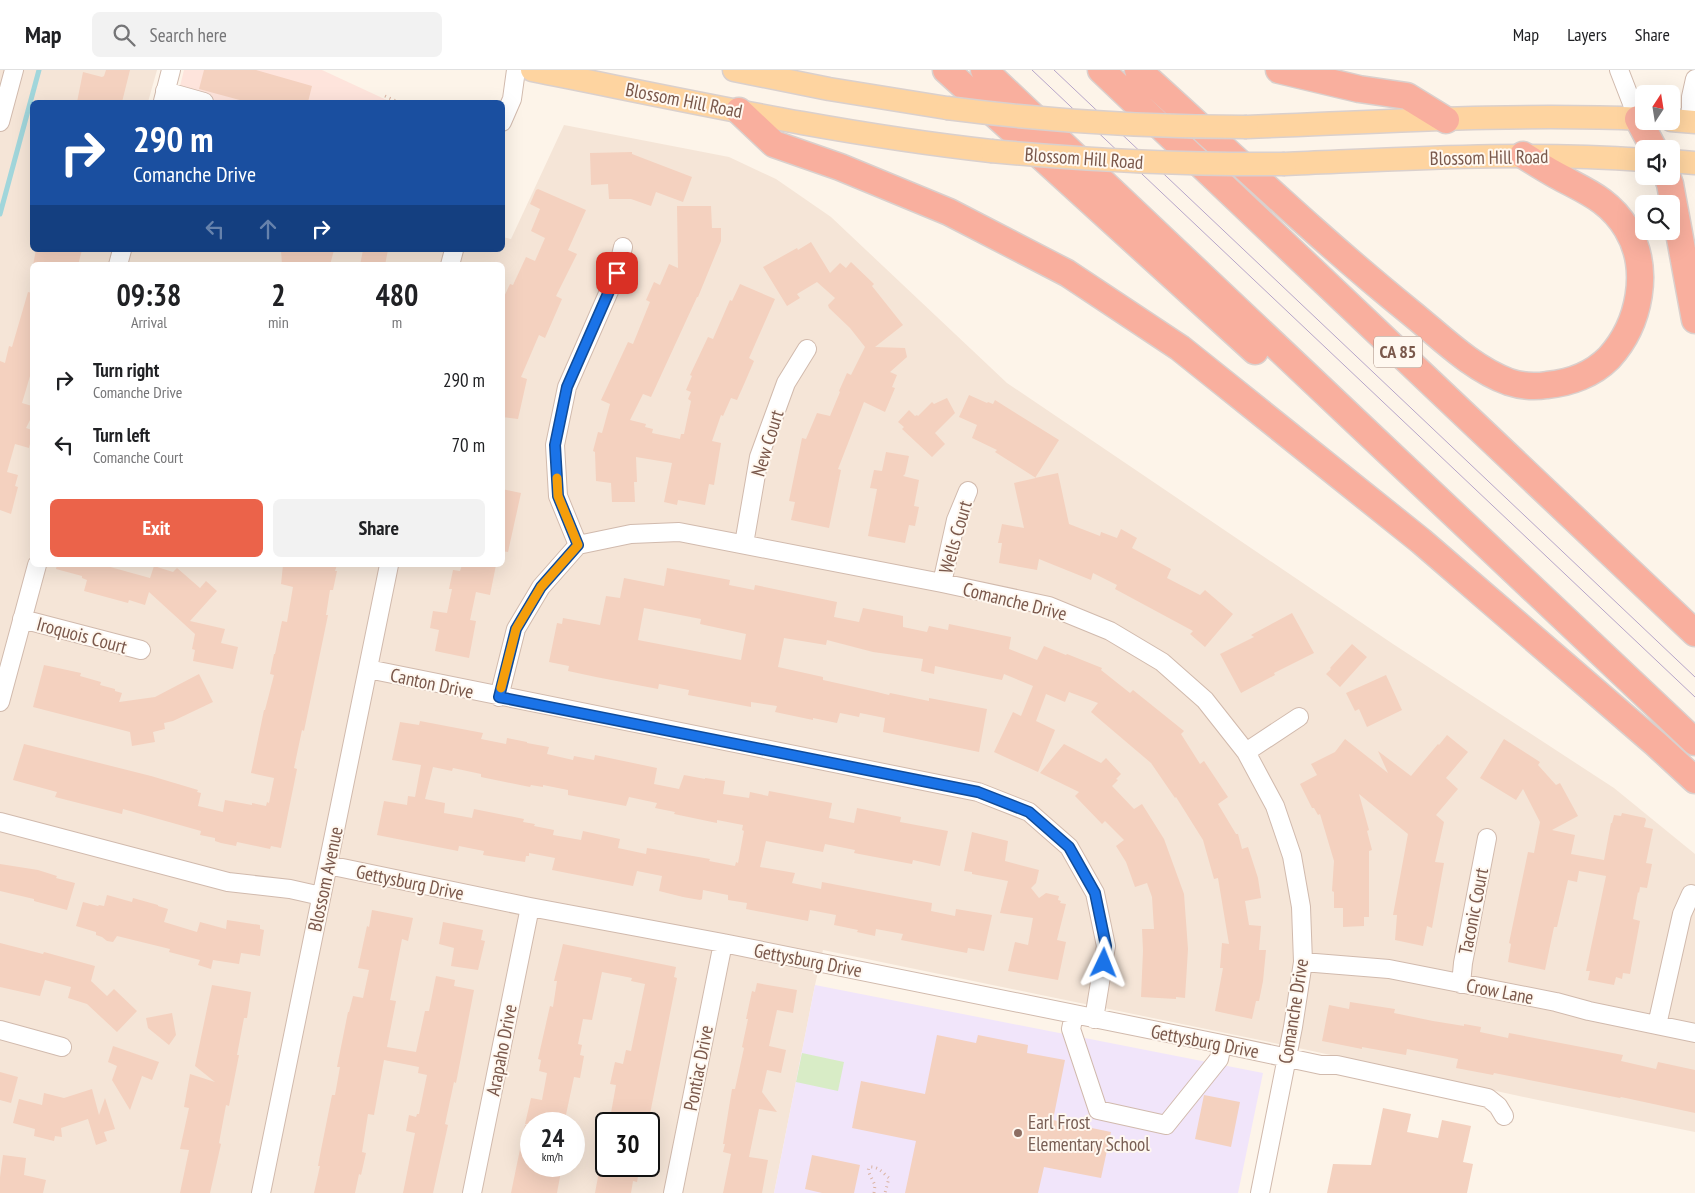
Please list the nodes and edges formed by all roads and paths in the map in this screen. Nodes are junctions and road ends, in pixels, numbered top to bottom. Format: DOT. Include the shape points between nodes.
graph roads {
  1 [pos="14,70"];
  2 [pos="171,70"];
  3 [pos="516,70"];
  4 [pos="532,70"];
  5 [pos="734,70"];
  6 [pos="946,70"];
  7 [pos="984,70"];
  8 [pos="1101,70"];
  9 [pos="1138,70"];
  10 [pos="1279,70"];
  11 [pos="1619,70"];
  12 [pos="1695,79"];
  13 [pos="385,96"];
  14 [pos="164,97"];
  15 [pos="188,100"];
  16 [pos="394,100"];
  17 [pos="1635,106"];
  18 [pos="740,111"];
  19 [pos="505,115"];
  20 [pos="1635,119"];
  21 [pos="1446,120"];
  22 [pos="1686,121"];
  23 [pos="0,122"];
  24 [pos="1523,155"];
  25 [pos="1635,159"];
  26 [pos="1680,162"];
  27 [pos="1695,163"];
  28 [pos="1670,185"];
  29 [pos="623,247"];
  30 [pos="1695,320"];
  31 [pos="808,349"];
  32 [pos="968,490"];
  33 [pos="1448,510"];
  34 [pos="744,544"];
  35 [pos="578,545"];
  36 [pos="36,567"];
  37 [pos="389,567"];
  38 [pos="942,583"];
  39 [pos="22,619"];
  40 [pos="1695,633"];
  41 [pos="141,650"];
  42 [pos="368,669"];
  43 [pos="499,697"];
  44 [pos="0,702"];
  45 [pos="1300,717"];
  46 [pos="1695,742"];
  47 [pos="1246,752"];
  48 [pos="1695,780"];
  49 [pos="0,822"];
  50 [pos="1487,838"];
  51 [pos="328,865"];
  52 [pos="1691,894"];
  53 [pos="321,896"];
  54 [pos="530,906"];
  55 [pos="723,943"];
  56 [pos="1303,962"];
  57 [pos="1461,984"];
  58 [pos="1074,1015"];
  59 [pos="1094,1018"];
  60 [pos="1656,1025"];
  61 [pos="0,1030"];
  62 [pos="1695,1033"];
  63 [pos="1222,1044"];
  64 [pos="62,1047"];
  65 [pos="1287,1057"];
  66 [pos="1504,1116"];
  67 [pos="261,1193"];
  68 [pos="472,1193"];
  69 [pos="673,1193"];
  70 [pos="874,1193"];
  71 [pos="884,1193"];
  72 [pos="1260,1193"];
  1 -- 23 [label="street"];
  2 -- 14 [label="street"];
  3 -- 19 [label="street" via="512,99"];
  4 -- 18 [label="main road, Blossom Hill Road"];
  5 -- 21 [label="main road, Blossom Hill Road, bridge" via="947,108 1068,121 1247,128"];
  6 -- 33 [label="highway" via="1316,406"];
  7 -- 33 [label="highway"];
  8 -- 40 [label="highway, CA 85"];
  9 -- 24 [label="highway" via="1371,281 1475,364 1510,382 1527,386 1554,385 1570,382 1596,368 1618,346 1637,306 1639,264 1628,230 1604,201"];
  10 -- 21 [label="highway" via="1360,90 1407,96"];
  11 -- 17 [label="street"];
  12 -- 22 [label="street"];
  13 -- 16 [label="path"];
  14 -- 15 [label="street"];
  18 -- 24 [label="main road, Blossom Hill Road, bridge" via="779,120 990,151 1156,163 1285,164"];
  18 -- 48 [label="highway" via="774,144 950,212 1067,273 1180,348 1421,541"];
  20 -- 21 [label="main road, Blossom Hill Road"];
  24 -- 25 [label="main road, Blossom Hill Road"];
  26 -- 27 [label="main road"];
  28 -- 30 [label="highway"];
  29 -- 35 [label="street" via="617,273 567,387 555,445 558,496"];
  31 -- 34 [label="street, New Court" via="786,383 760,457"];
  32 -- 38 [label="street, Wells Court" via="956,520"];
  33 -- 46 [label="highway"];
  34 -- 35 [label="street, Comanche Drive" via="679,532 631,534"];
  34 -- 38 [label="street, Comanche Drive"];
  35 -- 43 [label="street" via="541,587 516,629"];
  36 -- 39 [label="street"];
  37 -- 42 [label="street, Blossom Avenue"];
  38 -- 47 [label="street, Comanche Drive" via="1049,606 1110,630 1162,662 1205,700"];
  39 -- 41 [label="street, Iroquois Court"];
  39 -- 44 [label="street"];
  42 -- 43 [label="street, Canton Drive"];
  42 -- 51 [label="street, Blossom Avenue"];
  43 -- 59 [label="street, Canton Drive" via="978,792 1029,812 1069,847 1095,893 1106,946"];
  45 -- 47 [label="street"];
  47 -- 56 [label="street, Comanche Drive" via="1275,806 1292,856 1301,907"];
  49 -- 53 [label="street" via="228,882"];
  50 -- 57 [label="street, Taconic Court"];
  51 -- 53 [label="street, Blossom Avenue"];
  51 -- 54 [label="street, Gettysburg Drive"];
  52 -- 60 [label="street" via="1682,914"];
  53 -- 67 [label="street, Blossom Avenue"];
  54 -- 55 [label="street, Gettysburg Drive"];
  54 -- 68 [label="street, Arapaho Drive"];
  55 -- 58 [label="street, Gettysburg Drive"];
  55 -- 69 [label="street, Pontiac Drive"];
  56 -- 57 [label="street, Crow Lane" via="1389,969"];
  56 -- 65 [label="street, Comanche Drive"];
  57 -- 60 [label="street, Crow Lane"];
  58 -- 59 [label="street, Gettysburg Drive"];
  58 -- 63 [label="street" via="1071,1029 1098,1110 1166,1124 1219,1059"];
  59 -- 63 [label="street, Gettysburg Drive"];
  60 -- 62 [label="street, Crow Lane"];
  61 -- 64 [label="street"];
  63 -- 65 [label="street, Gettysburg Drive"];
  65 -- 66 [label="street, Gettysburg Drive" via="1320,1065 1337,1064 1488,1098"];
  65 -- 72 [label="street, Comanche Drive"];
  70 -- 71 [label="path" via="869,1167 876,1167 889,1178"];
}
